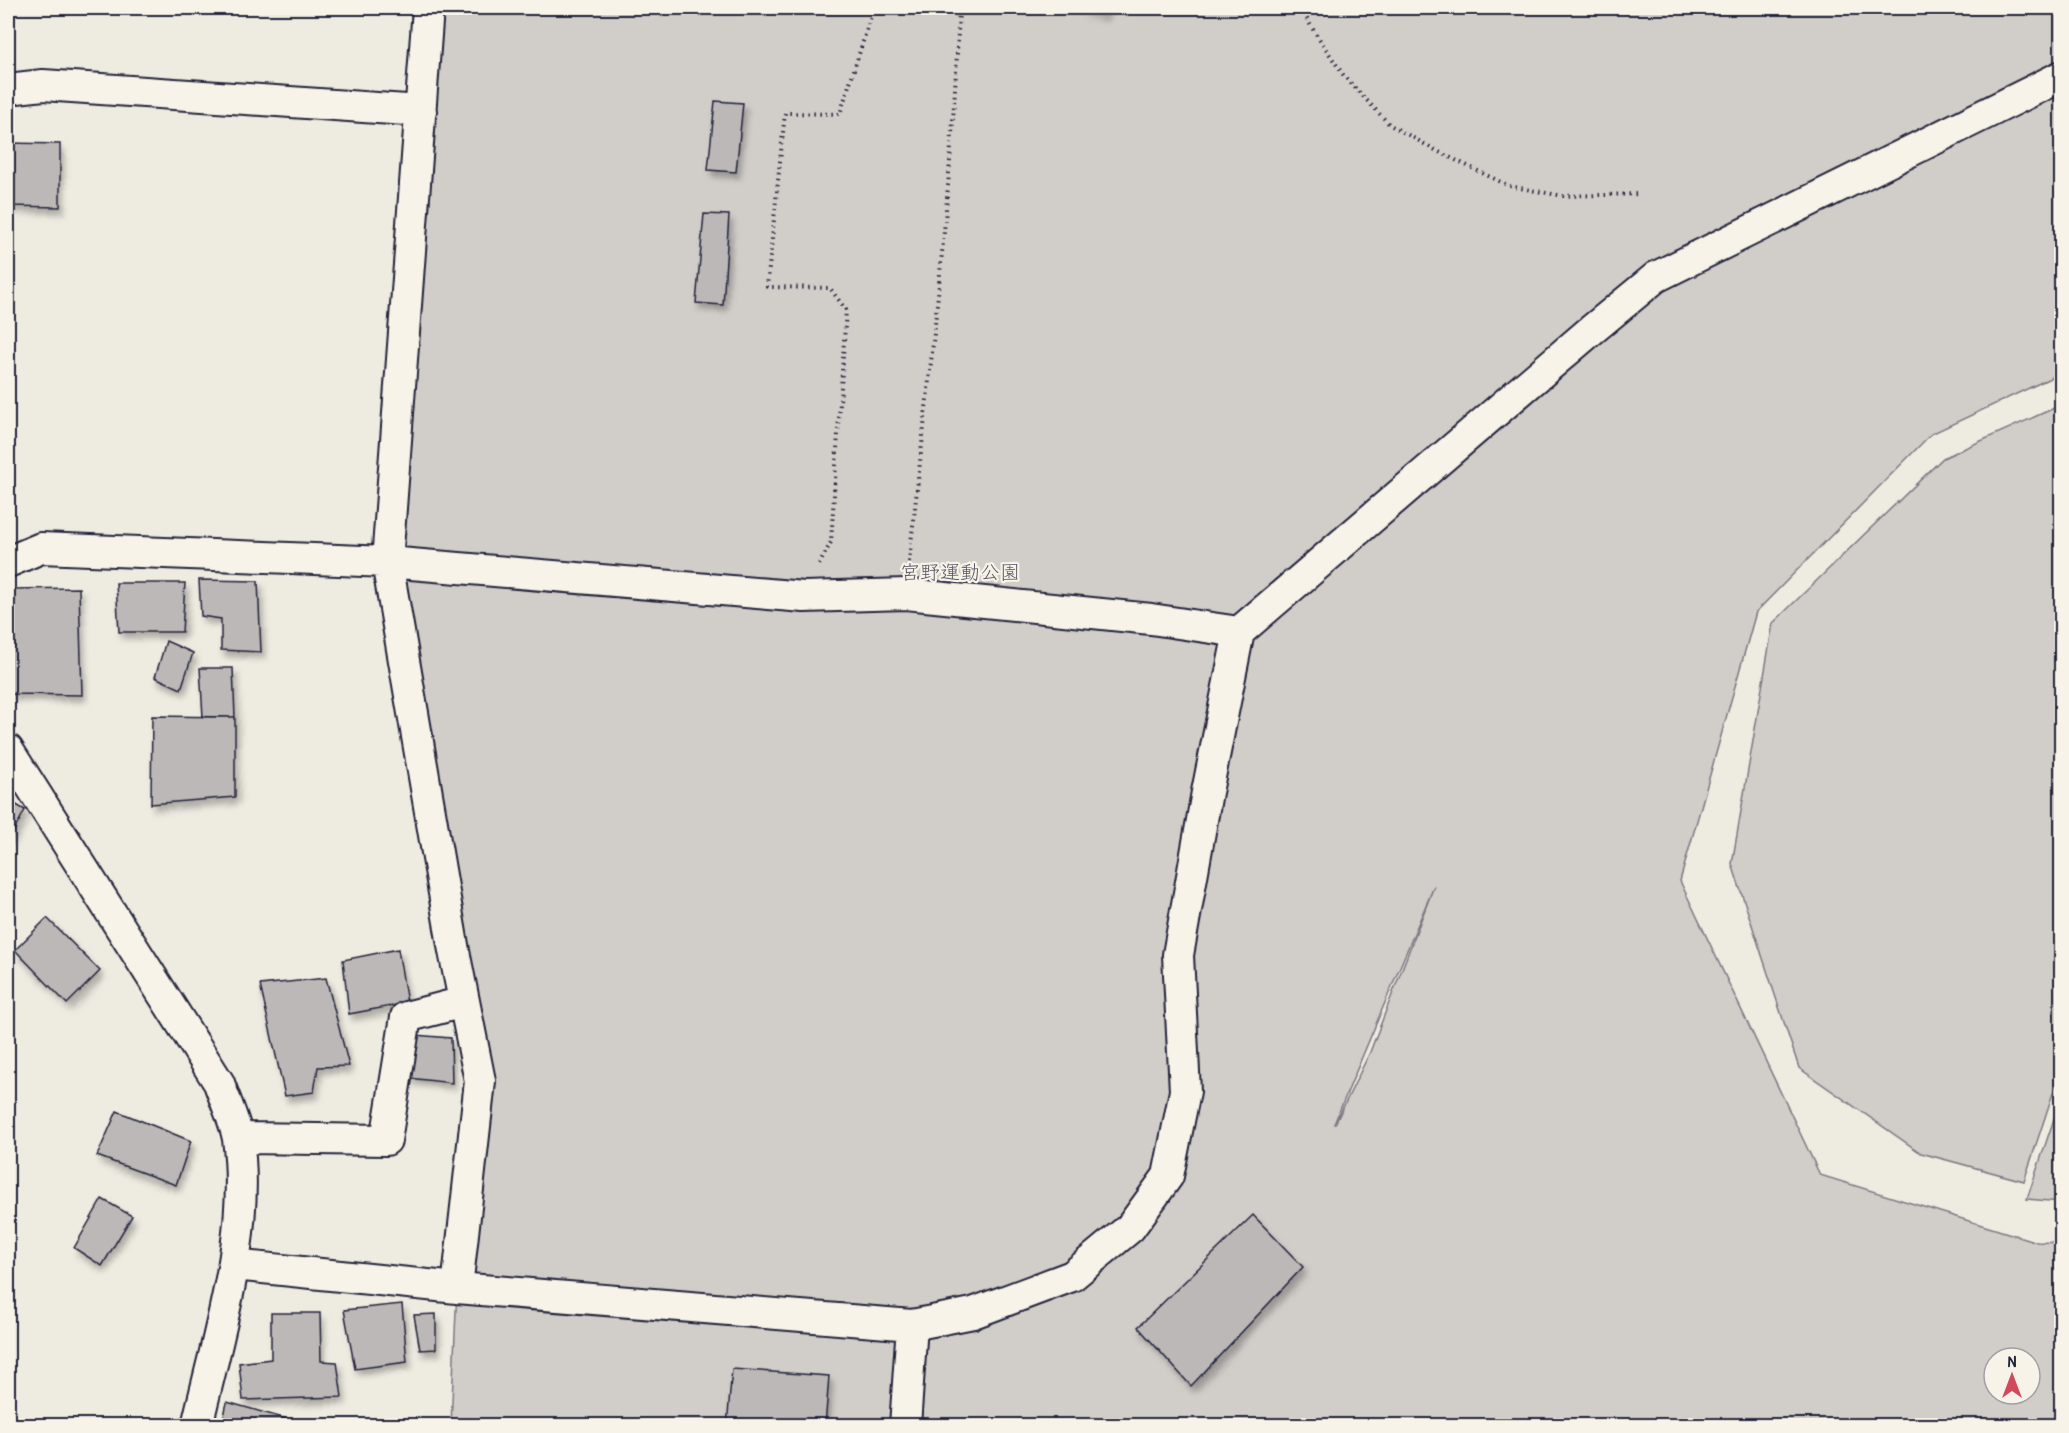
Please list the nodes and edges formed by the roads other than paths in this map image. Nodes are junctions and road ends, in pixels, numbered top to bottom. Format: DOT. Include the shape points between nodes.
graph roads {
  1 [pos="428,8"];
  2 [pos="2061,76"];
  3 [pos="8,89"];
  4 [pos="421,111"];
  5 [pos="8,562"];
  6 [pos="387,562"];
  7 [pos="1239,632"];
  8 [pos="8,750"];
  9 [pos="464,1002"];
  10 [pos="238,1138"];
  11 [pos="234,1265"];
  12 [pos="457,1288"];
  13 [pos="912,1325"];
  14 [pos="197,1425"];
  15 [pos="905,1425"];
  1 -- 4 [label="street"];
  2 -- 7 [label="street" via="1656,277"];
  3 -- 4 [label="street" via="43,85"];
  4 -- 6 [label="street"];
  5 -- 6 [label="street" via="41,548"];
  6 -- 7 [label="street" via="804,597 906,594"];
  6 -- 9 [label="street"];
  7 -- 13 [label="street" via="1178,955 1185,1091 1168,1176 1130,1228 1072,1276 973,1312"];
  8 -- 10 [label="street" via="219,1083"];
  9 -- 10 [label="street" via="406,1017 386,1140"];
  9 -- 12 [label="street" via="480,1081"];
  10 -- 11 [label="street" via="241,1206"];
  11 -- 12 [label="street"];
  11 -- 14 [label="street"];
  12 -- 13 [label="street"];
  13 -- 15 [label="street"];
}
